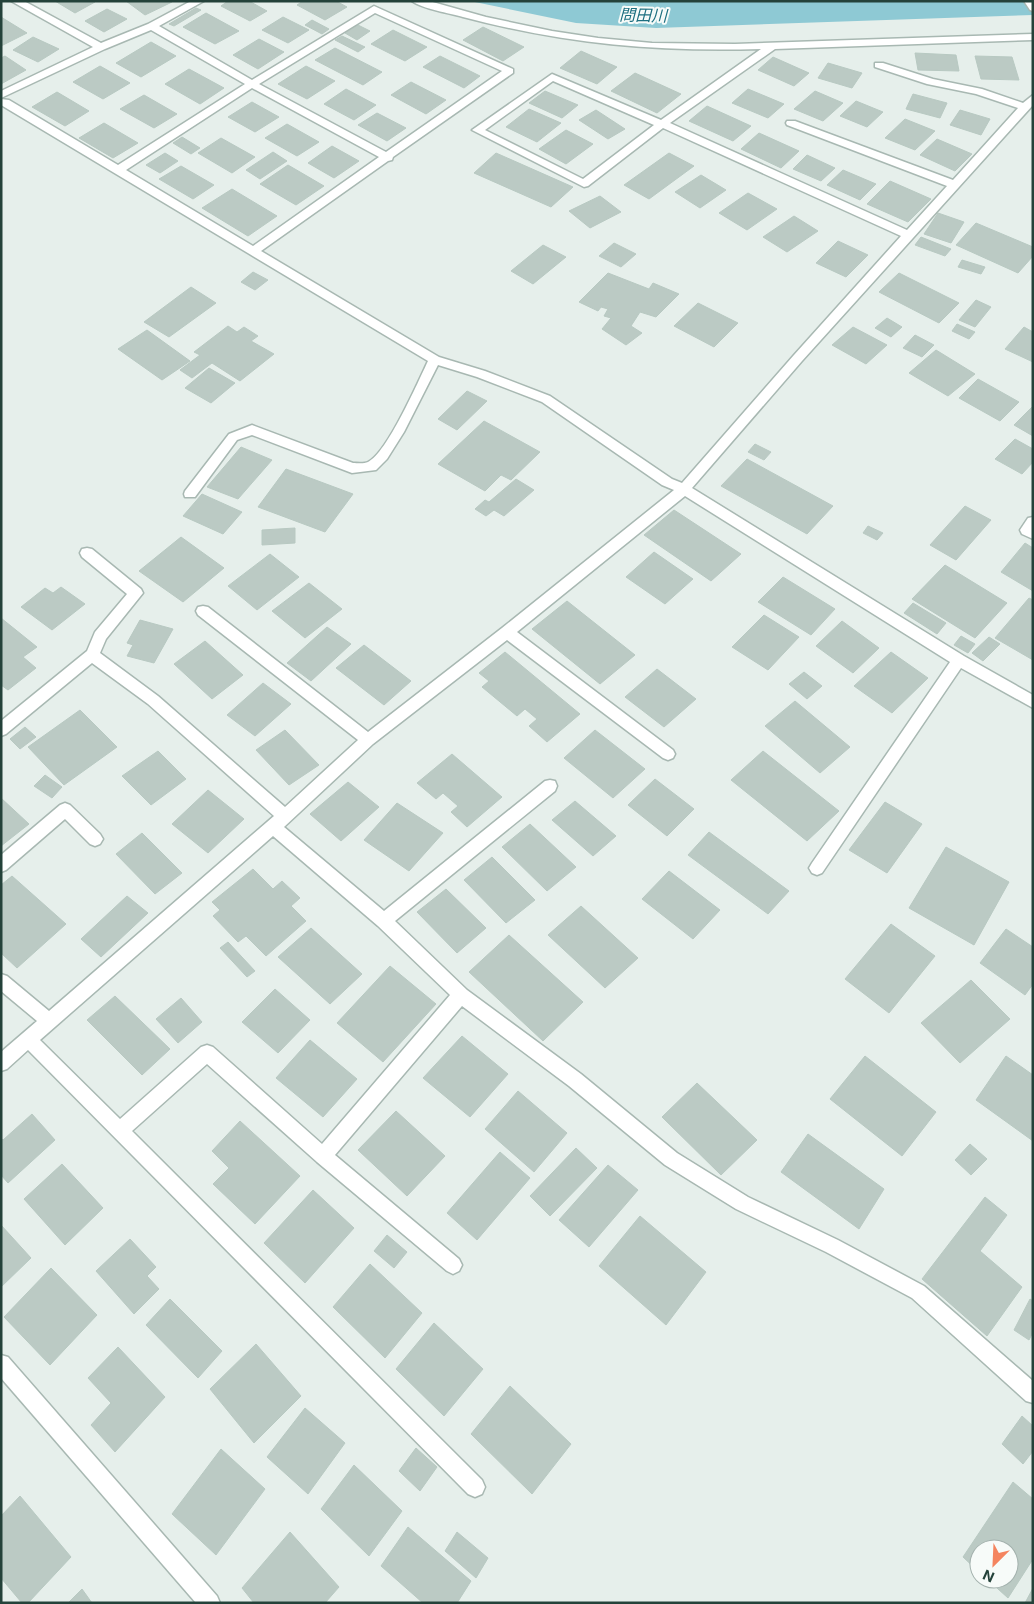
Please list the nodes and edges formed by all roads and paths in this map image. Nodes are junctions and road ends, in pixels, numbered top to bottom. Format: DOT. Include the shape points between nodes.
graph roads {
  1 [pos="16,1"];
  2 [pos="199,1"];
  3 [pos="417,1"];
  4 [pos="1029,1"];
  5 [pos="1033,8"];
  6 [pos="152,26"];
  7 [pos="1033,37"];
  8 [pos="101,46"];
  9 [pos="772,46"];
  10 [pos="878,64"];
  11 [pos="252,84"];
  12 [pos="1,95"];
  13 [pos="1033,98"];
  14 [pos="1,102"];
  15 [pos="1024,106"];
  16 [pos="791,123"];
  17 [pos="662,124"];
  18 [pos="388,158"];
  19 [pos="118,170"];
  20 [pos="955,185"];
  21 [pos="908,235"];
  22 [pos="254,250"];
  23 [pos="435,360"];
  24 [pos="684,489"];
  25 [pos="190,494"];
  26 [pos="1033,522"];
  27 [pos="1033,534"];
  28 [pos="86,553"];
  29 [pos="203,611"];
  30 [pos="507,632"];
  31 [pos="92,655"];
  32 [pos="959,660"];
  33 [pos="1033,702"];
  34 [pos="1,730"];
  35 [pos="368,740"];
  36 [pos="668,754"];
  37 [pos="550,786"];
  38 [pos="279,821"];
  39 [pos="95,839"];
  40 [pos="1,866"];
  41 [pos="817,868"];
  42 [pos="384,921"];
  43 [pos="1,981"];
  44 [pos="461,995"];
  45 [pos="49,1021"];
  46 [pos="28,1039"];
  47 [pos="1,1063"];
  48 [pos="120,1131"];
  49 [pos="323,1156"];
  50 [pos="453,1265"];
  51 [pos="1,1364"];
  52 [pos="1031,1387"];
  53 [pos="475,1487"];
  54 [pos="210,1603"];
  1 -- 8 [label="street"];
  2 -- 6 [label="street"];
  3 -- 9 [label="street" via="483,20 597,41 658,46"];
  4 -- 5 [label="street"];
  6 -- 8 [label="street"];
  6 -- 11 [label="street"];
  7 -- 9 [label="street"];
  8 -- 12 [label="street"];
  9 -- 17 [label="street"];
  10 -- 15 [label="street" via="931,82 978,91"];
  11 -- 18 [label="street"];
  11 -- 18 [label="street" via="374,9 508,72"];
  11 -- 19 [label="street"];
  13 -- 15 [label="street"];
  14 -- 19 [label="street"];
  15 -- 20 [label="street"];
  16 -- 20 [label="street"];
  17 -- 17 [label="street" via="552,77 477,130 584,184"];
  17 -- 21 [label="street"];
  18 -- 22 [label="street"];
  19 -- 22 [label="street"];
  20 -- 21 [label="street"];
  21 -- 24 [label="street"];
  22 -- 23 [label="street"];
  23 -- 24 [label="street" via="546,399 667,482"];
  23 -- 25 [label="street" via="400,429 383,456 371,466 352,468 252,430 233,437"];
  24 -- 30 [label="street"];
  24 -- 32 [label="street"];
  26 -- 27 [label="street" via="1027,530"];
  28 -- 31 [label="street" via="136,593 100,636"];
  29 -- 35 [label="street"];
  30 -- 35 [label="street"];
  30 -- 36 [label="street"];
  31 -- 34 [label="street"];
  31 -- 38 [label="street" via="154,700"];
  32 -- 33 [label="street"];
  32 -- 41 [label="street"];
  35 -- 38 [label="street"];
  37 -- 42 [label="street"];
  38 -- 42 [label="street"];
  38 -- 45 [label="street"];
  39 -- 40 [label="street" via="65,810"];
  42 -- 44 [label="street"];
  43 -- 45 [label="street"];
  44 -- 49 [label="street"];
  44 -- 52 [label="street" via="575,1080 671,1159 742,1203 918,1292"];
  45 -- 46 [label="street"];
  46 -- 47 [label="street"];
  46 -- 48 [label="street"];
  48 -- 49 [label="street" via="207,1053"];
  48 -- 53 [label="street"];
  49 -- 50 [label="street"];
  51 -- 54 [label="street"];
}
